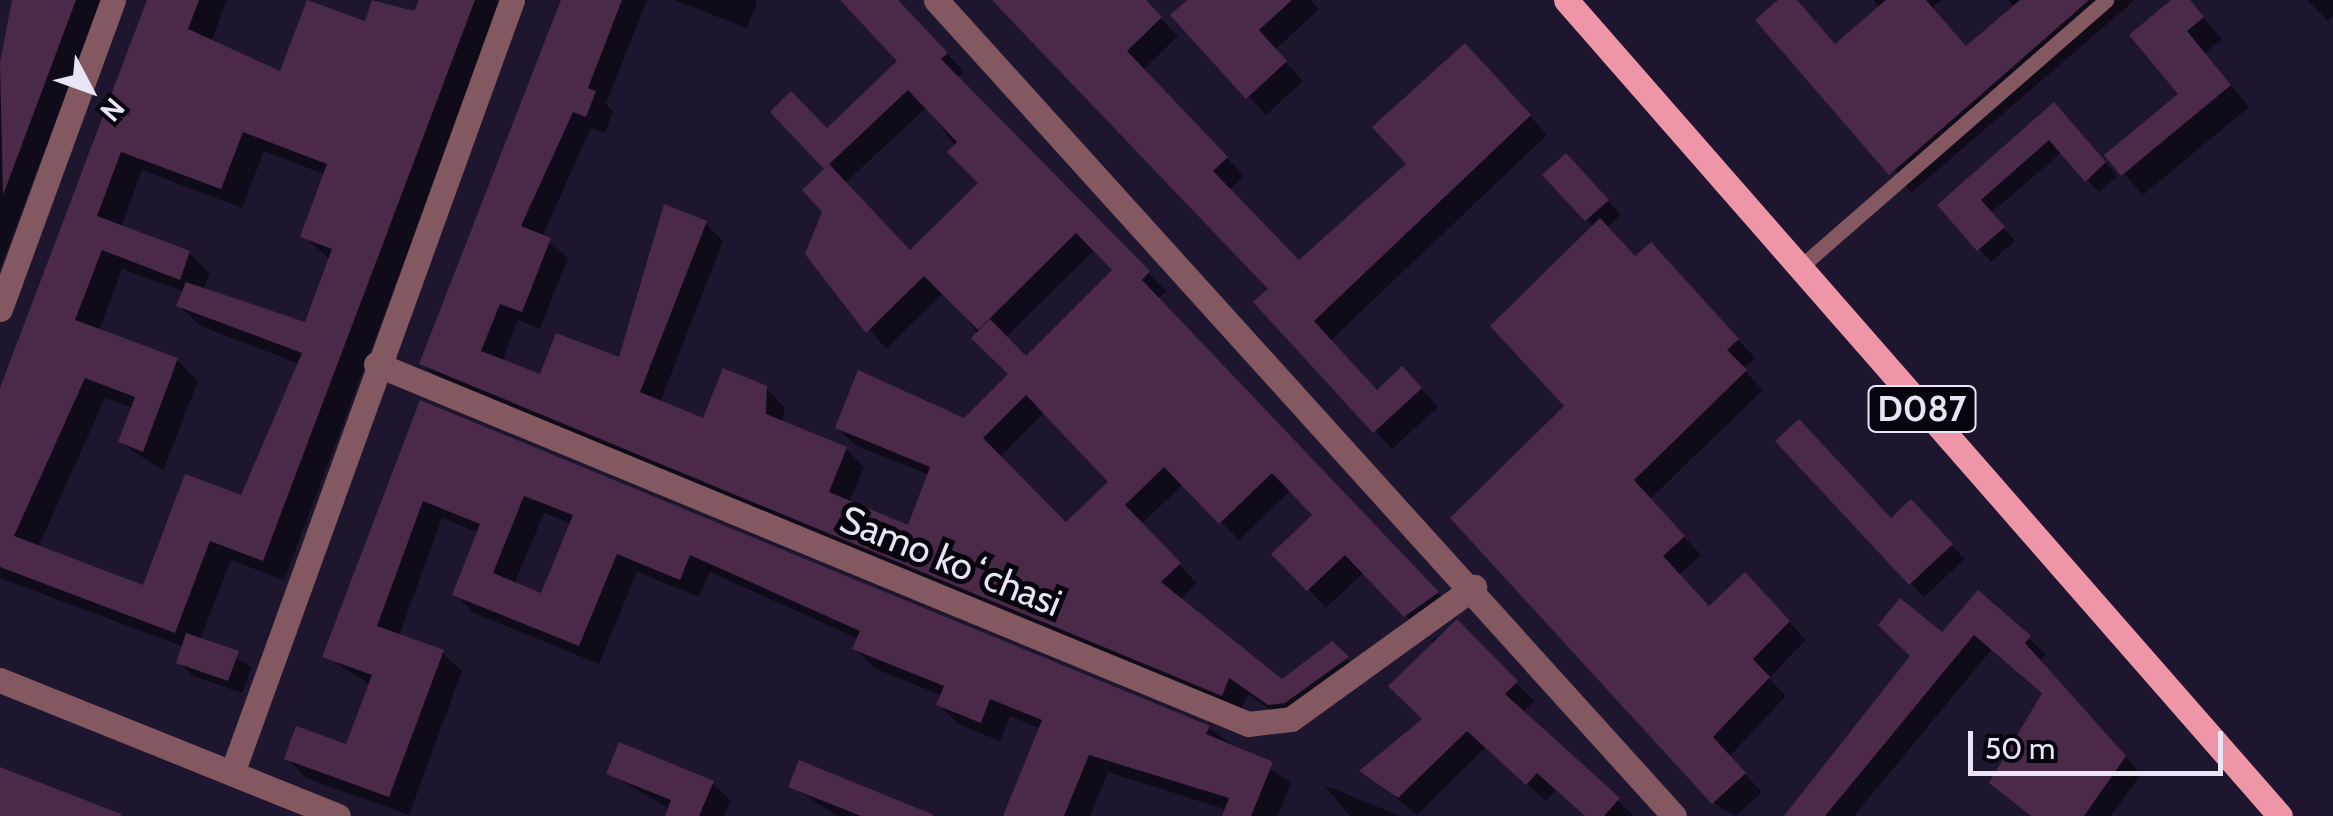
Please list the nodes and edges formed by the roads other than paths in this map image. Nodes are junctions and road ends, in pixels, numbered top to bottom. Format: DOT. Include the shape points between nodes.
graph roads {
  1 [pos="112,0"];
  2 [pos="512,0"];
  3 [pos="936,0"];
  4 [pos="1567,0"];
  5 [pos="2106,0"];
  6 [pos="1798,270"];
  7 [pos="0,309"];
  8 [pos="376,364"];
  9 [pos="1474,587"];
  10 [pos="0,680"];
  11 [pos="232,773"];
  12 [pos="338,816"];
  13 [pos="1674,816"];
  14 [pos="2280,816"];
  1 -- 7 [label="street"];
  2 -- 8 [label="street"];
  3 -- 9 [label="street"];
  4 -- 6 [label="main road, D087"];
  5 -- 6 [label="lane"];
  6 -- 14 [label="main road, D087"];
  8 -- 9 [label="street, Samo koʻchasi" via="1248,724 1290,720"];
  8 -- 11 [label="street"];
  9 -- 13 [label="street"];
  10 -- 11 [label="street"];
  11 -- 12 [label="street"];
}
